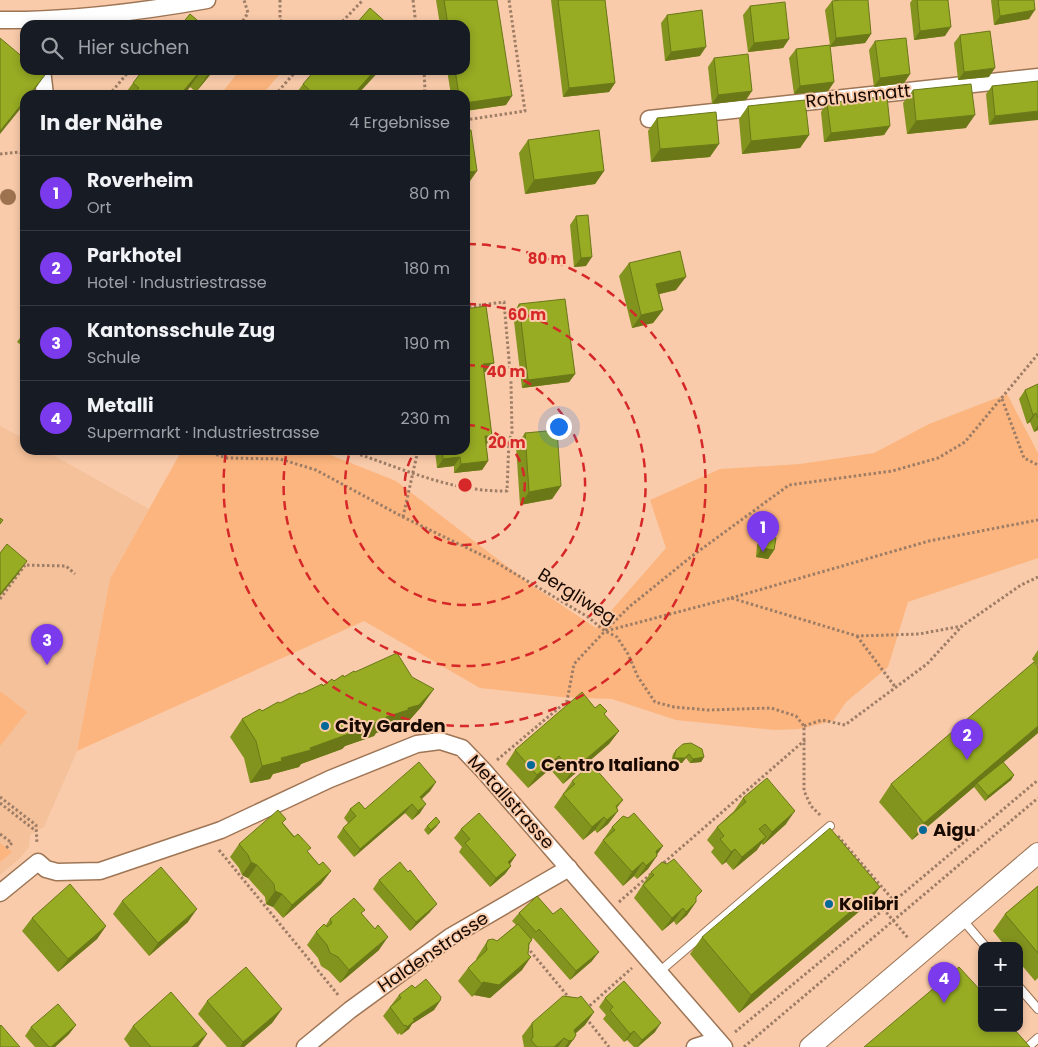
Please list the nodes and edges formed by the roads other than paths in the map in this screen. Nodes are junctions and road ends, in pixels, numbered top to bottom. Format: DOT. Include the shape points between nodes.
graph roads {
  1 [pos="207,0"];
  2 [pos="0,20"];
  3 [pos="66,20"];
  4 [pos="20,22"];
  5 [pos="43,75"];
  6 [pos="1038,77"];
  7 [pos="44,90"];
  8 [pos="649,119"];
  9 [pos="830,826"];
  10 [pos="1038,853"];
  11 [pos="569,868"];
  12 [pos="0,893"];
  13 [pos="961,918"];
  14 [pos="982,942"];
  15 [pos="659,972"];
  16 [pos="1023,992"];
  17 [pos="1038,1009"];
  18 [pos="1038,1038"];
  19 [pos="721,1043"];
  20 [pos="305,1047"];
  21 [pos="694,1047"];
  22 [pos="810,1047"];
  23 [pos="1028,1047"];
  1 -- 3 [label="street"];
  2 -- 4 [label="street"];
  5 -- 7 [label="street"];
  6 -- 8 [label="street, Rothusmatt"];
  9 -- 15 [label="lane"];
  10 -- 13 [label="street"];
  11 -- 12 [label="street, Metallstrasse" via="462,748 440,741 417,744 207,835 100,871 56,872 38,862"];
  11 -- 15 [label="street, Metallstrasse"];
  11 -- 20 [label="street, Haldenstrasse" via="450,938 350,1010"];
  13 -- 14 [label="lane"];
  13 -- 22 [label="street"];
  15 -- 19 [label="street, Metallstrasse"];
  16 -- 17 [label="lane"];
  18 -- 23 [label="lane"];
  19 -- 21 [label="street"];
}
